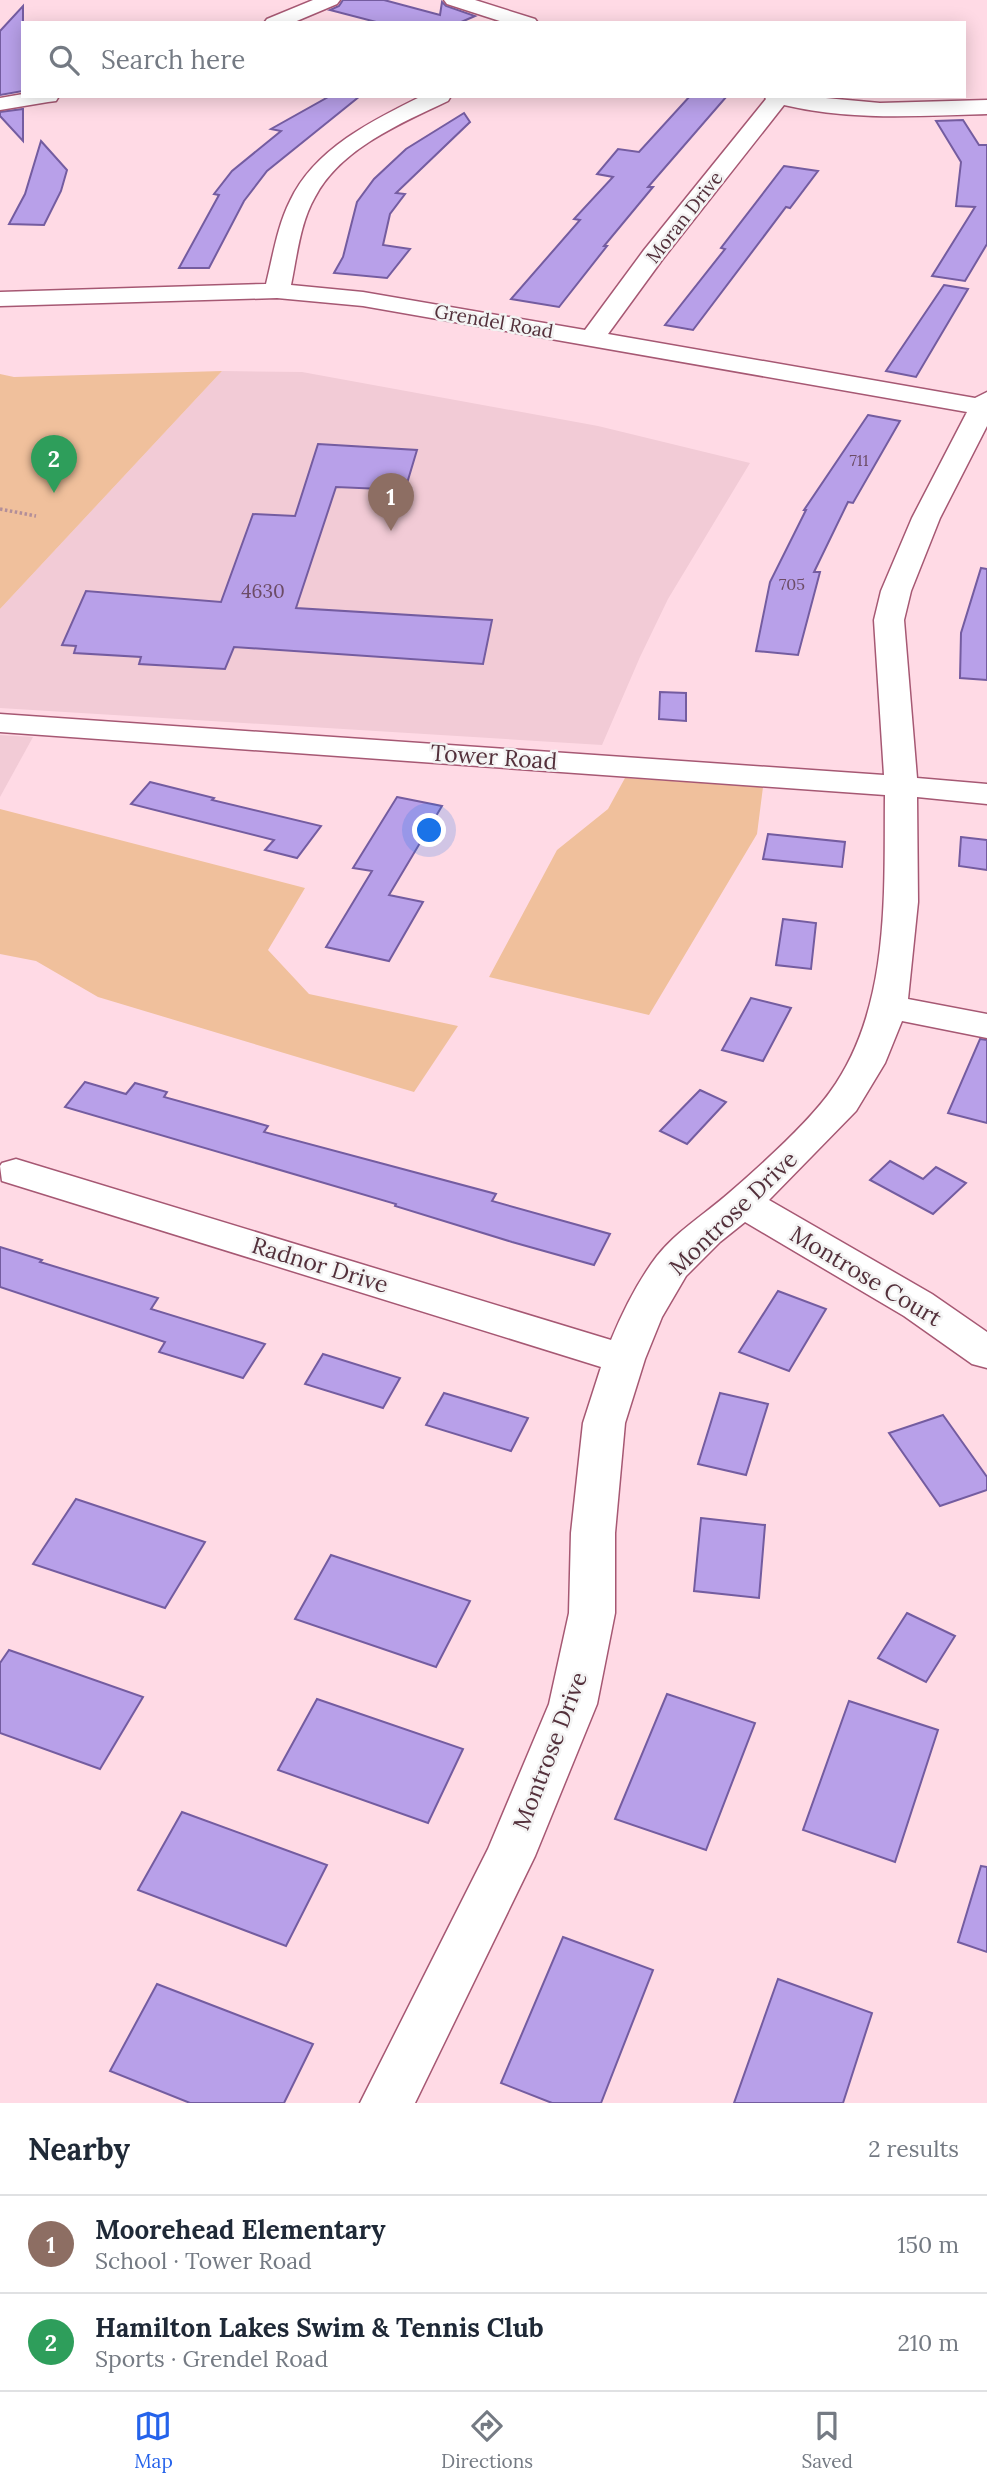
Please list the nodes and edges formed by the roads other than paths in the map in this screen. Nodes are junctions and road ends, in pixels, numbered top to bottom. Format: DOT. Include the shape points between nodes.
graph roads {
  1 [pos="330,0"];
  2 [pos="454,0"];
  3 [pos="279,21"];
  4 [pos="522,21"];
  5 [pos="36,98"];
  6 [pos="436,98"];
  7 [pos="776,98"];
  8 [pos="782,98"];
  9 [pos="0,104"];
  10 [pos="987,107"];
  11 [pos="277,291"];
  12 [pos="0,299"];
  13 [pos="592,338"];
  14 [pos="985,403"];
  15 [pos="0,723"];
  16 [pos="901,786"];
  17 [pos="987,794"];
  18 [pos="889,1007"];
  19 [pos="987,1026"];
  20 [pos="16,1172"];
  21 [pos="743,1203"];
  22 [pos="987,1353"];
  23 [pos="624,1359"];
  24 [pos="387,2103"];
  1 -- 3 [label="street"];
  2 -- 4 [label="street"];
  5 -- 9 [label="street"];
  6 -- 11 [label="street" via="376,130 321,173 303,197"];
  7 -- 13 [label="street, Moran Drive"];
  8 -- 10 [label="street" via="827,108 872,110"];
  11 -- 12 [label="street, Grendel Road"];
  11 -- 13 [label="street, Grendel Road" via="363,299"];
  13 -- 14 [label="street, Grendel Road"];
  14 -- 16 [label="street, Montrose Drive" via="926,518 889,620"];
  15 -- 16 [label="street, Tower Road"];
  16 -- 17 [label="street, Tower Road"];
  16 -- 18 [label="street, Montrose Drive" via="901,902"];
  18 -- 19 [label="street"];
  18 -- 21 [label="street, Montrose Drive" via="867,1063 843,1102"];
  20 -- 23 [label="street, Radnor Drive"];
  21 -- 22 [label="street, Montrose Court" via="918,1305"];
  21 -- 23 [label="street, Montrose Drive" via="672,1266 642,1315"];
  23 -- 24 [label="street, Montrose Drive" via="604,1423 593,1533 592,1613 573,1704 510,1856"];
}
